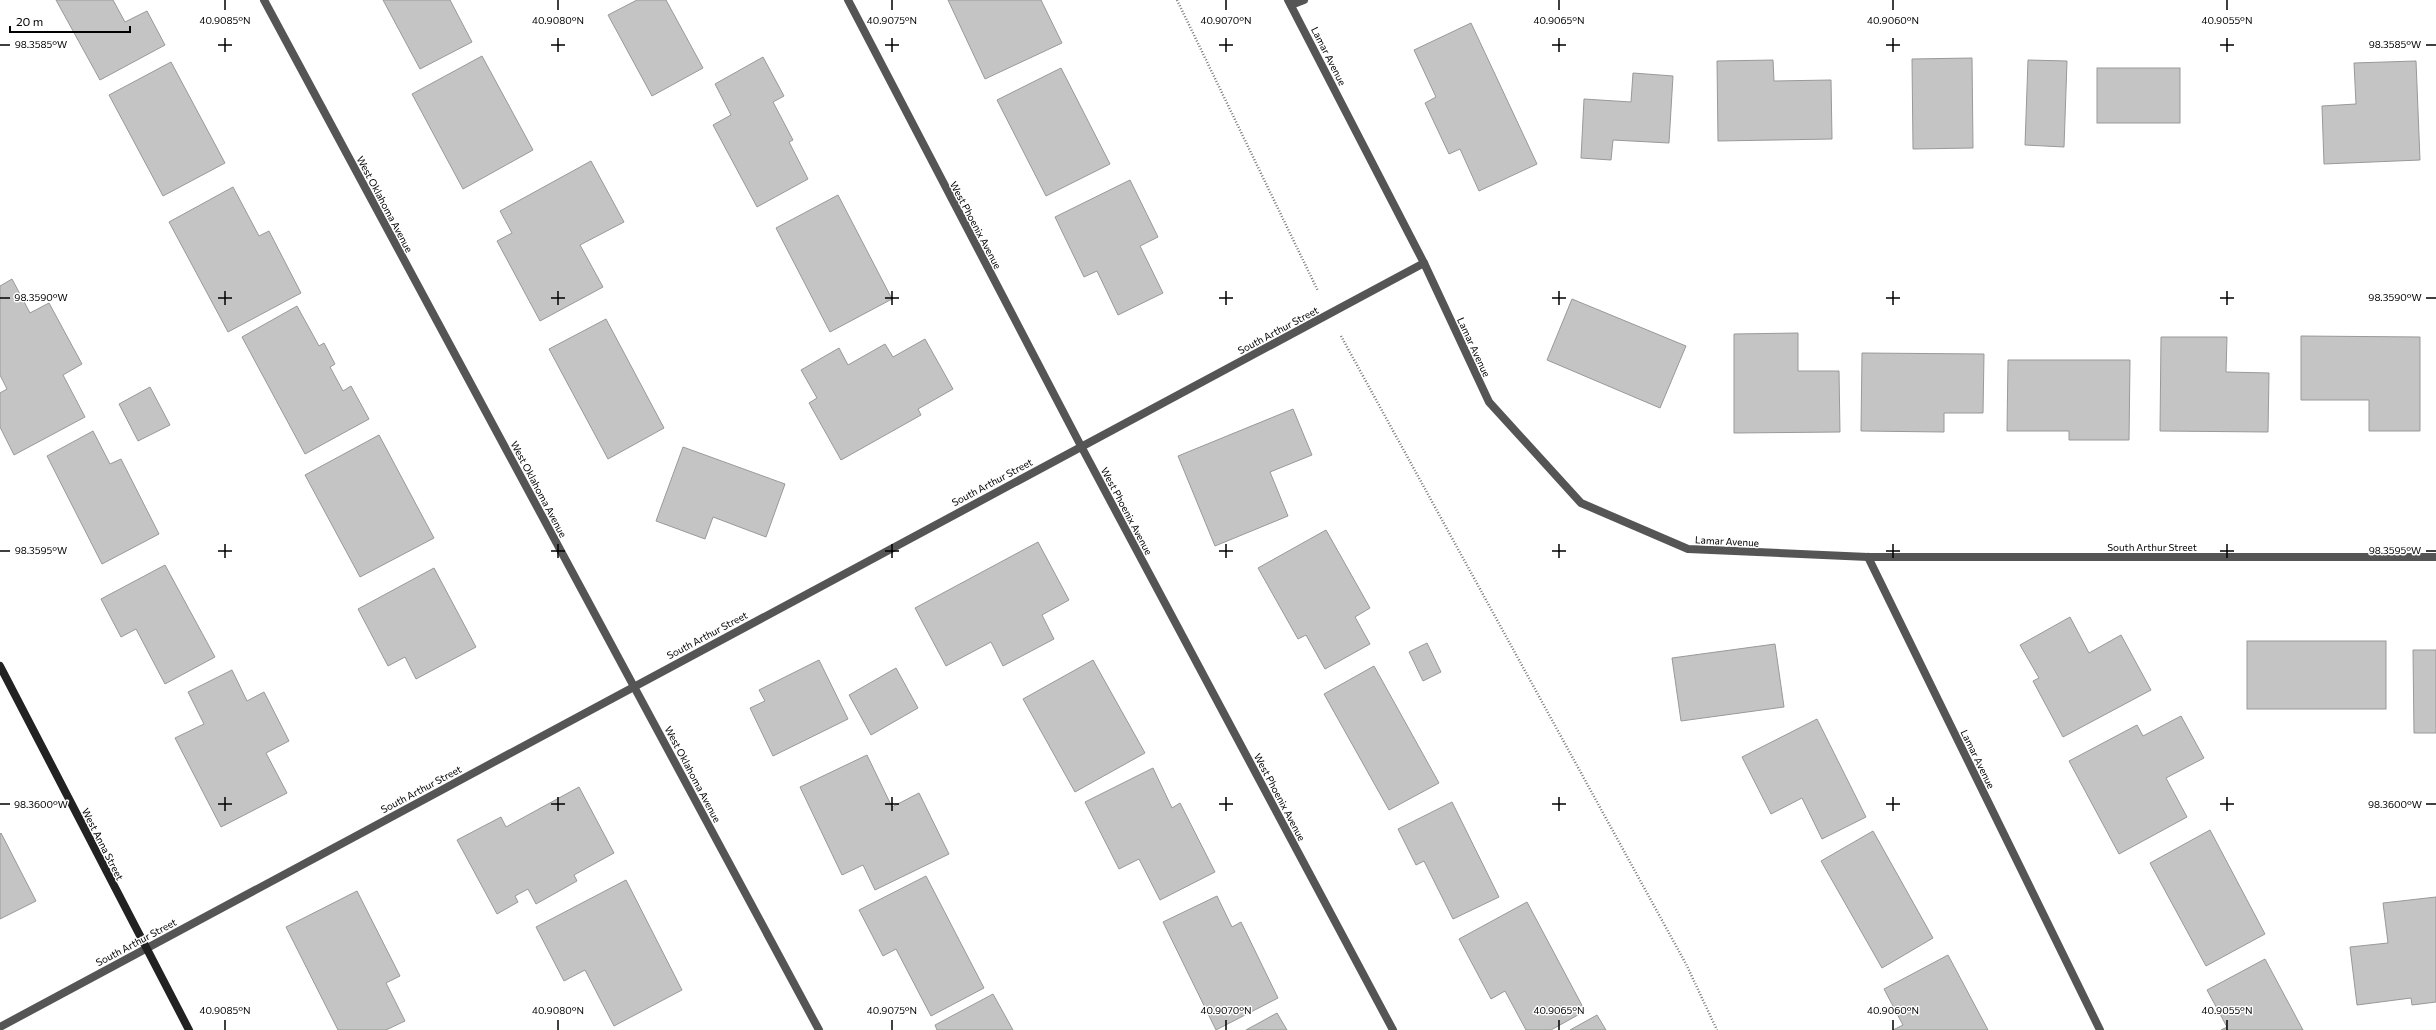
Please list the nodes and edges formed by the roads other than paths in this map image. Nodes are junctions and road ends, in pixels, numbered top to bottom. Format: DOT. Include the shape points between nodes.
graph roads {
  1 [pos="264,0"];
  2 [pos="848,0"];
  3 [pos="1304,0"];
  4 [pos="1289,2"];
  5 [pos="1424,263"];
  6 [pos="1081,446"];
  7 [pos="1868,557"];
  8 [pos="2436,557"];
  9 [pos="0,666"];
  10 [pos="634,686"];
  11 [pos="145,949"];
  12 [pos="0,1027"];
  13 [pos="189,1030"];
  14 [pos="818,1030"];
  15 [pos="1394,1030"];
  16 [pos="2100,1030"];
  1 -- 10 [label="street, West Oklahoma Avenue"];
  2 -- 6 [label="street, West Phoenix Avenue"];
  3 -- 4 [label="street"];
  4 -- 5 [label="street, Lamar Avenue"];
  5 -- 6 [label="street, South Arthur Street"];
  5 -- 7 [label="street, Lamar Avenue" via="1489,402 1581,503 1688,549"];
  6 -- 10 [label="street, South Arthur Street"];
  6 -- 15 [label="street, West Phoenix Avenue"];
  7 -- 8 [label="street, South Arthur Street"];
  7 -- 16 [label="street, Lamar Avenue"];
  9 -- 11 [label="street, West Anna Street"];
  10 -- 11 [label="street, South Arthur Street"];
  10 -- 14 [label="street, West Oklahoma Avenue"];
  11 -- 12 [label="street, South Arthur Street"];
  11 -- 13 [label="street, West Anna Street"];
}
